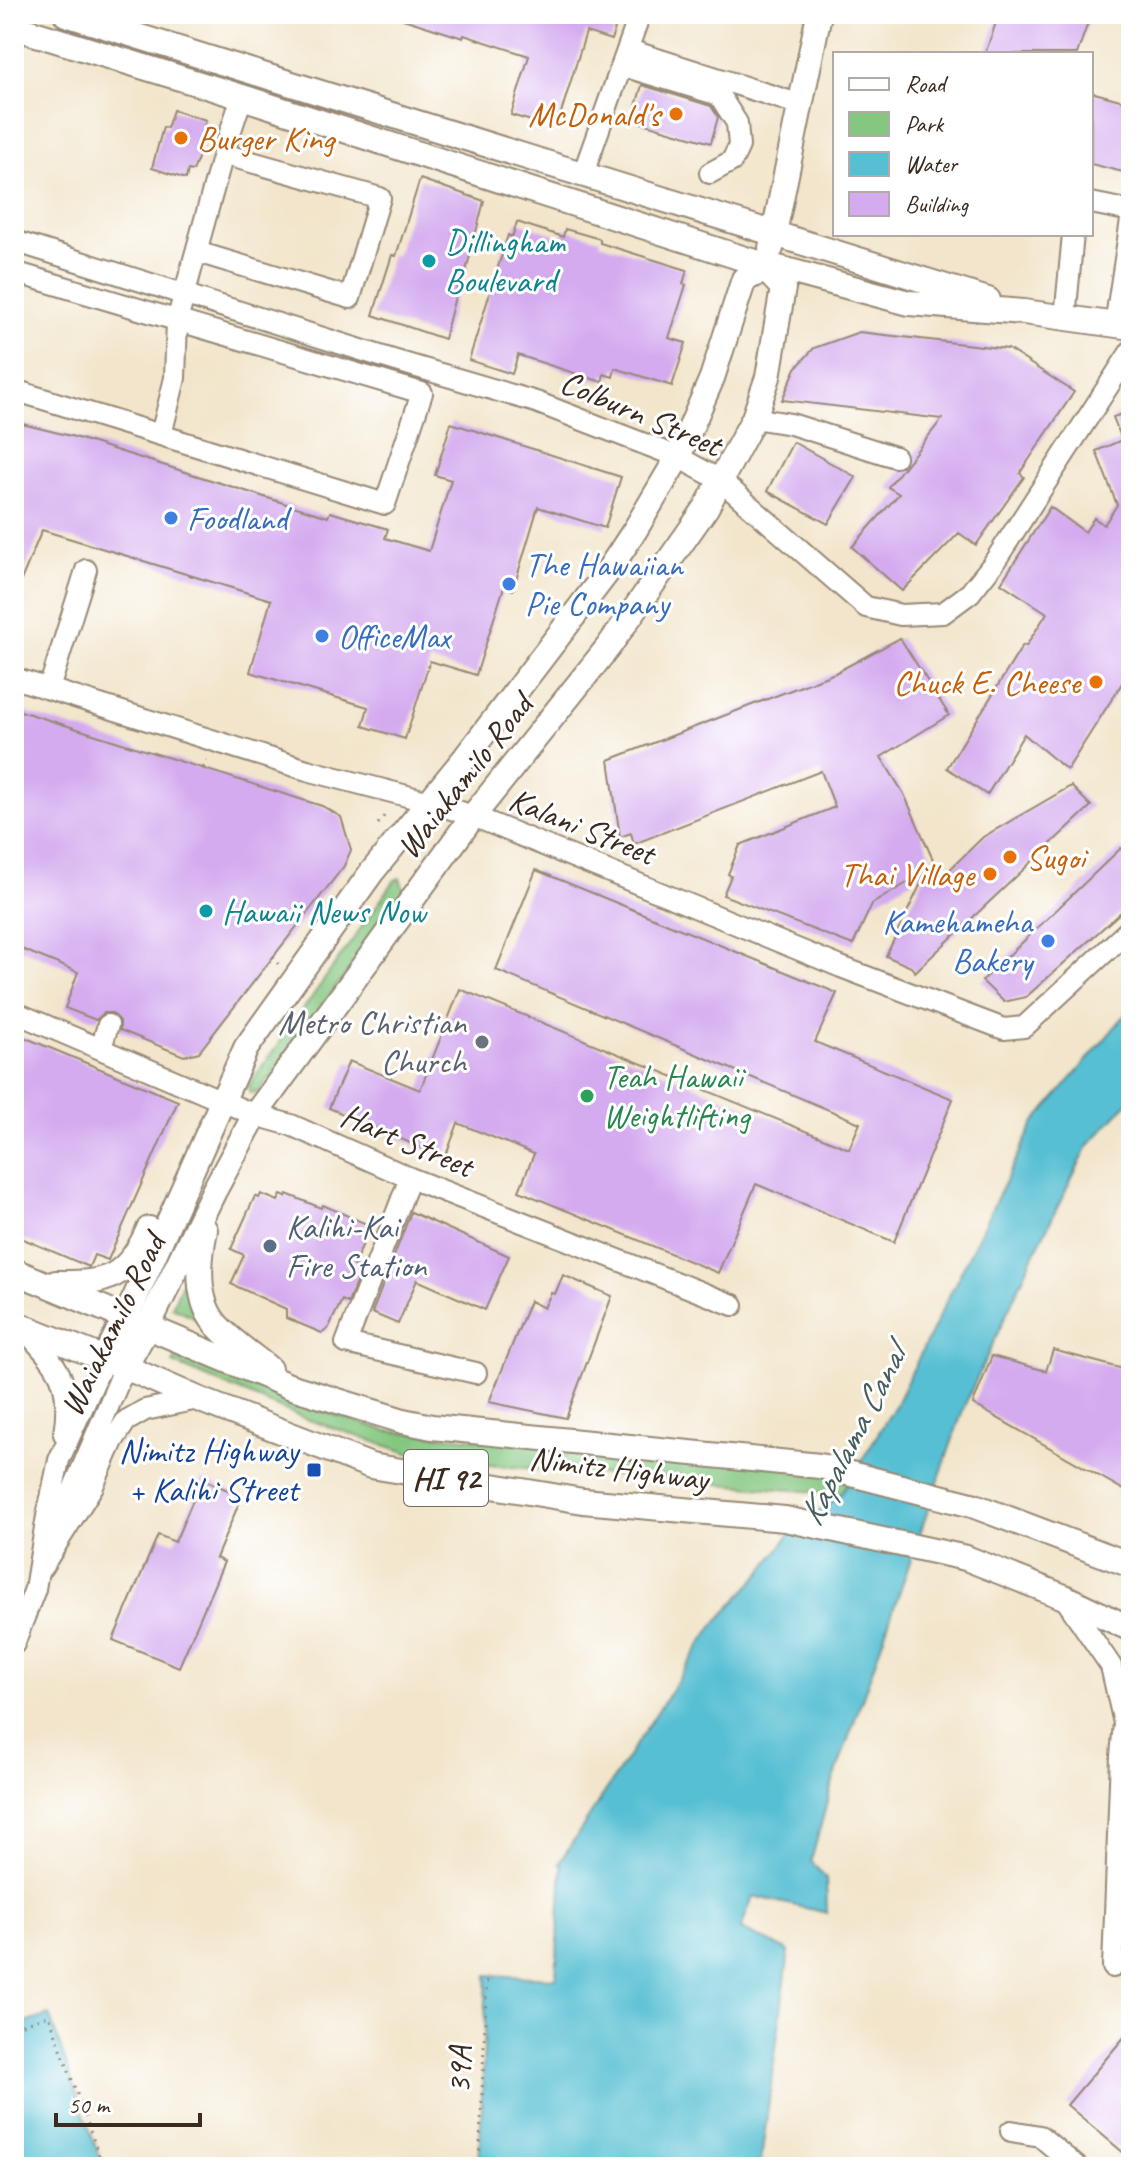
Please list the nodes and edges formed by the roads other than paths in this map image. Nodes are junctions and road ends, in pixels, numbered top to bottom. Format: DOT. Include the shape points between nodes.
graph roads {
  1 [pos="66,14"];
  2 [pos="640,14"];
  3 [pos="819,14"];
  4 [pos="14,27"];
  5 [pos="626,58"];
  6 [pos="242,97"];
  7 [pos="801,105"];
  8 [pos="223,154"];
  9 [pos="710,173"];
  10 [pos="583,174"];
  11 [pos="1093,203"];
  12 [pos="1131,211"];
  13 [pos="1131,220"];
  14 [pos="774,233"];
  15 [pos="1073,236"];
  16 [pos="14,241"];
  17 [pos="197,252"];
  18 [pos="766,267"];
  19 [pos="14,272"];
  20 [pos="187,294"];
  21 [pos="1024,312"];
  22 [pos="1065,318"];
  23 [pos="177,321"];
  24 [pos="1123,326"];
  25 [pos="1131,351"];
  26 [pos="393,360"];
  27 [pos="387,384"];
  28 [pos="14,390"];
  29 [pos="754,418"];
  30 [pos="161,435"];
  31 [pos="678,457"];
  32 [pos="895,457"];
  33 [pos="720,480"];
  34 [pos="86,570"];
  35 [pos="14,678"];
  36 [pos="49,689"];
  37 [pos="430,802"];
  38 [pos="473,816"];
  39 [pos="1131,928"];
  40 [pos="14,1012"];
  41 [pos="108,1025"];
  42 [pos="101,1048"];
  43 [pos="221,1100"];
  44 [pos="255,1115"];
  45 [pos="190,1171"];
  46 [pos="410,1178"];
  47 [pos="214,1191"];
  48 [pos="14,1271"];
  49 [pos="45,1283"];
  50 [pos="733,1305"];
  51 [pos="125,1317"];
  52 [pos="18,1324"];
  53 [pos="148,1326"];
  54 [pos="115,1362"];
  55 [pos="476,1373"];
  56 [pos="289,1386"];
  57 [pos="198,1399"];
  58 [pos="59,1460"];
  59 [pos="1131,1565"];
  60 [pos="36,1577"];
  61 [pos="1064,1597"];
  62 [pos="1131,1629"];
  63 [pos="14,1644"];
  64 [pos="1129,1721"];
  65 [pos="1113,1967"];
  66 [pos="1011,2131"];
  67 [pos="1077,2167"];
  1 -- 10 [label="main road"];
  2 -- 5 [label="street"];
  3 -- 7 [label="main road"];
  4 -- 6 [label="main road"];
  5 -- 7 [label="street"];
  5 -- 9 [label="street" via="719,95 737,123 739,146 726,167"];
  5 -- 10 [label="street"];
  6 -- 8 [label="street"];
  6 -- 18 [label="main road"];
  7 -- 14 [label="main road"];
  8 -- 17 [label="street"];
  8 -- 17 [label="street" via="380,198 350,298"];
  10 -- 14 [label="main road"];
  11 -- 12 [label="street"];
  13 -- 24 [label="street"];
  14 -- 18 [label="main road"];
  14 -- 21 [label="main road"];
  15 -- 22 [label="street"];
  16 -- 20 [label="street, Colburn Street"];
  17 -- 20 [label="street"];
  18 -- 21 [label="main road" via="909,303"];
  18 -- 29 [label="main road, Waiakamilo Road" via="783,288 768,377"];
  18 -- 31 [label="main road, Waiakamilo Road" via="744,279 712,378"];
  19 -- 23 [label="street"];
  20 -- 23 [label="street"];
  20 -- 26 [label="street, Colburn Street"];
  21 -- 22 [label="main road"];
  22 -- 24 [label="main road"];
  23 -- 27 [label="street"];
  23 -- 30 [label="street" via="175,378"];
  25 -- 33 [label="street, Colburn Street" via="993,564 970,593 943,613 901,615 866,607"];
  26 -- 27 [label="street"];
  26 -- 31 [label="street, Colburn Street" via="536,402"];
  27 -- 30 [label="street" via="422,393 385,504"];
  28 -- 30 [label="street"];
  29 -- 32 [label="street" via="791,424"];
  29 -- 33 [label="main road, Waiakamilo Road"];
  31 -- 33 [label="street, Colburn Street"];
  31 -- 37 [label="main road, Waiakamilo Road" via="608,571"];
  33 -- 38 [label="main road, Waiakamilo Road" via="684,543 609,646"];
  34 -- 36 [label="street"];
  35 -- 36 [label="street, Kalani Street"];
  36 -- 37 [label="street, Kalani Street" via="307,770"];
  37 -- 38 [label="street, Kalani Street"];
  37 -- 43 [label="main road, Waiakamilo Road" via="371,873 246,1048"];
  38 -- 39 [label="street, Kalani Street" via="1004,1029 1024,1027"];
  38 -- 44 [label="main road, Waiakamilo Road"];
  40 -- 42 [label="street, Hart Street"];
  41 -- 42 [label="street"];
  42 -- 43 [label="street, Hart Street"];
  43 -- 44 [label="street, Hart Street"];
  43 -- 45 [label="main road, Waiakamilo Road"];
  44 -- 46 [label="street, Hart Street" via="291,1125"];
  44 -- 47 [label="main road, Waiakamilo Road"];
  45 -- 49 [label="main road" via="158,1210 130,1264 86,1284"];
  45 -- 51 [label="main road, Waiakamilo Road"];
  46 -- 50 [label="street, Hart Street"];
  46 -- 55 [label="street" via="346,1343"];
  47 -- 53 [label="main road, Waiakamilo Road"];
  47 -- 56 [label="main road" via="199,1259 201,1290 214,1322"];
  48 -- 49 [label="main road, Nimitz Highway / HI 92"];
  49 -- 51 [label="main road, Nimitz Highway / HI 92"];
  51 -- 53 [label="main road, Nimitz Highway / HI 92"];
  51 -- 54 [label="main road, Waiakamilo Road"];
  52 -- 54 [label="main road, Nimitz Highway / HI 92"];
  52 -- 58 [label="street" via="50,1357 66,1385 68,1409"];
  53 -- 54 [label="main road, Waiakamilo Road"];
  53 -- 56 [label="main road, Nimitz Highway / HI 92"];
  54 -- 57 [label="main road, Nimitz Highway / HI 92"];
  54 -- 58 [label="street, Waiakamilo Road"];
  54 -- 60 [label="street, Waiakamilo Road"];
  56 -- 59 [label="main road, Nimitz Highway / HI 92" via="432,1427 820,1466 972,1505"];
  57 -- 60 [label="street" via="145,1410 126,1421"];
  57 -- 61 [label="main road, Nimitz Highway / HI 92" via="371,1466 583,1501 785,1519 966,1558"];
  58 -- 60 [label="street, Waiakamilo Road"];
  60 -- 63 [label="street, Waiakamilo Road"];
  61 -- 62 [label="main road, Nimitz Highway / HI 92"];
  61 -- 64 [label="street" via="1111,1666"];
  64 -- 65 [label="street" via="1121,1756"];
  66 -- 67 [label="street" via="1040,2136"];
}
